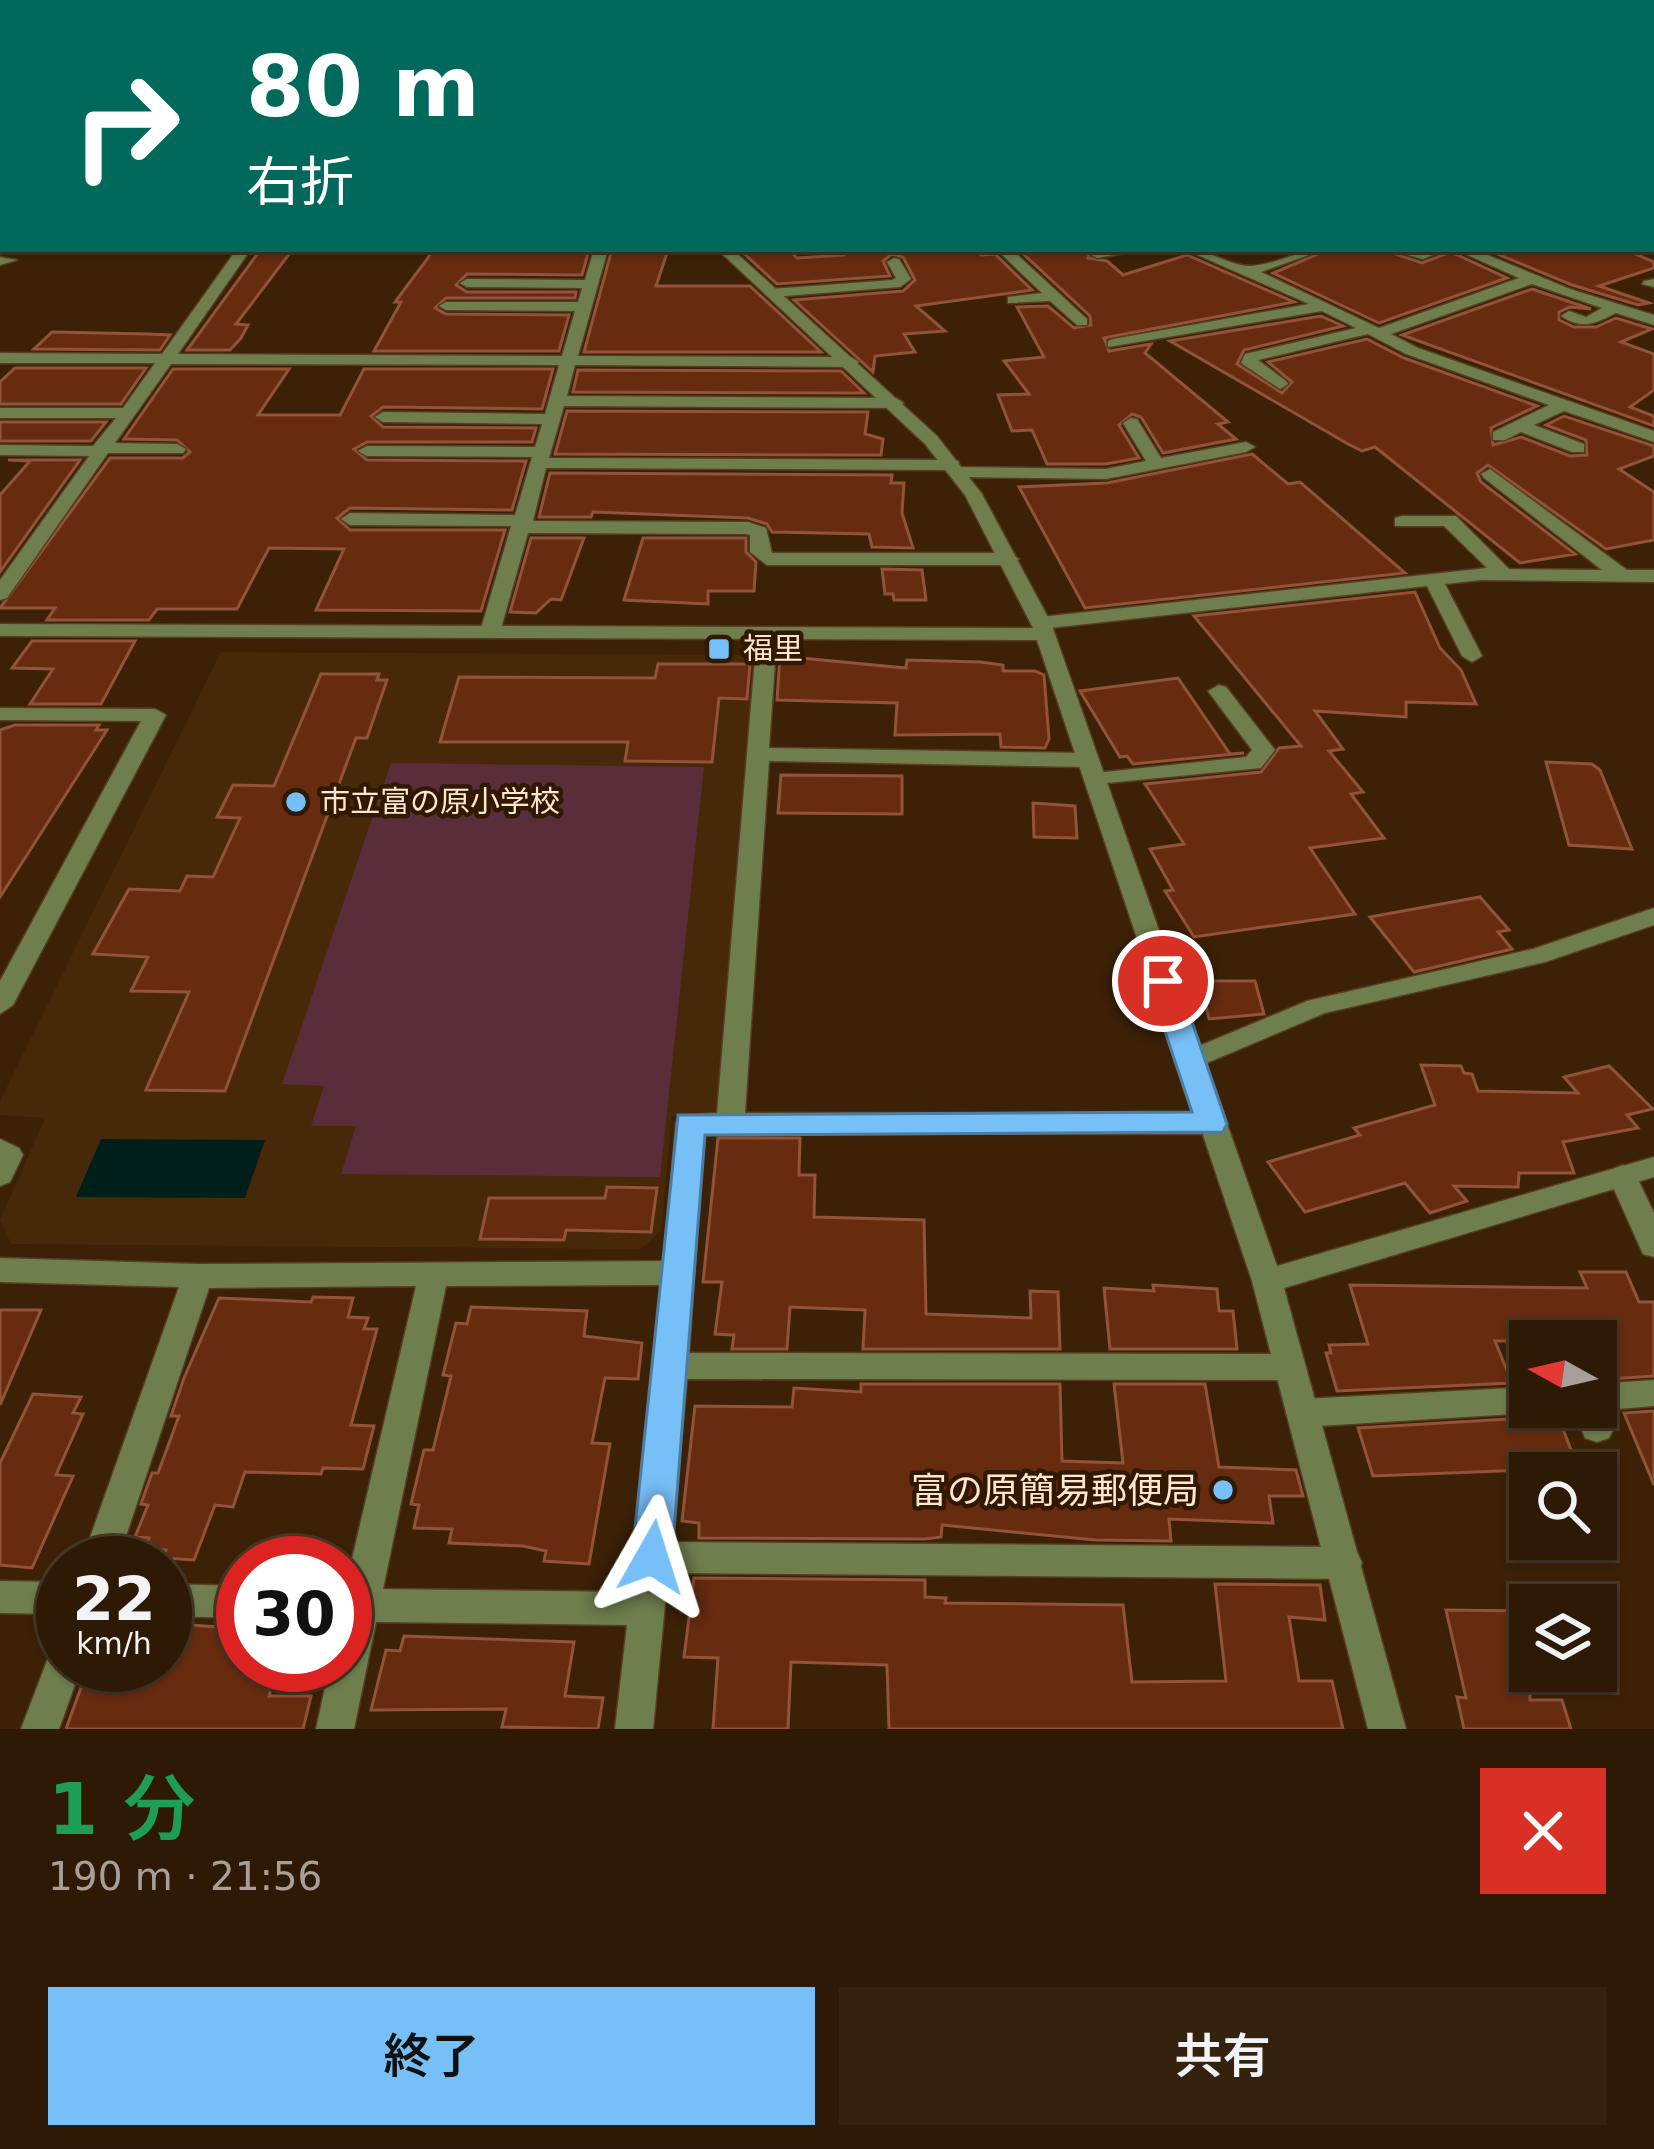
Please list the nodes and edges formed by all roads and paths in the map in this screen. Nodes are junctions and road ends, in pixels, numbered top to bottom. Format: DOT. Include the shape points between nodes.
graph roads {
  1 [pos="242,252"];
  2 [pos="601,252"];
  3 [pos="727,252"];
  4 [pos="1006,252"];
  5 [pos="1115,252"];
  6 [pos="1199,252"];
  7 [pos="1309,252"];
  8 [pos="1468,252"];
  9 [pos="1097,254"];
  10 [pos="894,262"];
  11 [pos="1248,271"];
  12 [pos="1531,279"];
  13 [pos="467,283"];
  14 [pos="591,284"];
  15 [pos="771,292"];
  16 [pos="1052,296"];
  17 [pos="1013,300"];
  18 [pos="446,306"];
  19 [pos="1324,306"];
  20 [pos="582,307"];
  21 [pos="1614,308"];
  22 [pos="1569,316"];
  23 [pos="1652,318"];
  24 [pos="1082,322"];
  25 [pos="1587,322"];
  26 [pos="1608,329"];
  27 [pos="1372,332"];
  28 [pos="1113,344"];
  29 [pos="0,358"];
  30 [pos="165,358"];
  31 [pos="568,361"];
  32 [pos="851,362"];
  33 [pos="1280,384"];
  34 [pos="896,403"];
  35 [pos="1562,406"];
  36 [pos="555,410"];
  37 [pos="0,416"];
  38 [pos="124,417"];
  39 [pos="383,417"];
  40 [pos="1131,422"];
  41 [pos="1520,426"];
  42 [pos="1499,436"];
  43 [pos="1654,437"];
  44 [pos="1246,447"];
  45 [pos="1578,448"];
  46 [pos="99,449"];
  47 [pos="177,449"];
  48 [pos="0,450"];
  49 [pos="368,452"];
  50 [pos="541,458"];
  51 [pos="1157,465"];
  52 [pos="955,468"];
  53 [pos="1490,474"];
  54 [pos="350,519"];
  55 [pos="1402,522"];
  56 [pos="523,524"];
  57 [pos="1009,559"];
  58 [pos="1504,574"];
  59 [pos="1620,574"];
  60 [pos="1654,576"];
  61 [pos="1433,579"];
  62 [pos="0,594"];
  63 [pos="1042,629"];
  64 [pos="0,630"];
  65 [pos="490,632"];
  66 [pos="767,634"];
  67 [pos="1472,656"];
  68 [pos="1201,712"];
  69 [pos="0,714"];
  70 [pos="759,754"];
  71 [pos="1092,770"];
  72 [pos="1654,916"];
  73 [pos="0,1005"];
  74 [pos="1190,1061"];
  75 [pos="730,1122"];
  76 [pos="1211,1124"];
  77 [pos="0,1149"];
  78 [pos="1654,1167"];
  79 [pos="0,1175"];
  80 [pos="1623,1176"];
  81 [pos="1654,1246"];
  82 [pos="0,1270"];
  83 [pos="677,1273"];
  84 [pos="197,1276"];
  85 [pos="433,1277"];
  86 [pos="1267,1281"];
  87 [pos="671,1366"];
  88 [pos="1290,1367"];
  89 [pos="1654,1393"];
  90 [pos="1509,1401"];
  91 [pos="1617,1403"];
  92 [pos="1302,1413"];
  93 [pos="108,1536"];
  94 [pos="371,1536"];
  95 [pos="652,1557"];
  96 [pos="1344,1563"];
  97 [pos="0,1598"];
  98 [pos="36,1598"];
  99 [pos="372,1605"];
  100 [pos="644,1609"];
  101 [pos="53,1692"];
  102 [pos="341,1692"];
  103 [pos="40,1729"];
  104 [pos="335,1729"];
  105 [pos="634,1729"];
  106 [pos="1387,1729"];
  1 -- 30 [label="street"];
  2 -- 14 [label="street"];
  3 -- 15 [label="street"];
  4 -- 16 [label="street"];
  5 -- 9 [label="street"];
  6 -- 11 [label="street"];
  7 -- 11 [label="street"];
  8 -- 12 [label="street"];
  10 -- 15 [label="street" via="904,279 895,284"];
  11 -- 19 [label="street"];
  12 -- 21 [label="street"];
  12 -- 27 [label="street"];
  13 -- 14 [label="street"];
  14 -- 20 [label="street"];
  15 -- 32 [label="street"];
  16 -- 17 [label="street"];
  16 -- 24 [label="street"];
  18 -- 20 [label="street"];
  19 -- 27 [label="street"];
  19 -- 28 [label="street"];
  20 -- 31 [label="street"];
  21 -- 23 [label="street"];
  21 -- 25 [label="street"];
  22 -- 25 [label="street"];
  25 -- 26 [label="street"];
  27 -- 33 [label="street" via="1251,357"];
  27 -- 35 [label="street"];
  29 -- 30 [label="street"];
  30 -- 31 [label="street"];
  30 -- 38 [label="street"];
  31 -- 32 [label="street"];
  31 -- 36 [label="street"];
  32 -- 34 [label="street"];
  34 -- 36 [label="street"];
  34 -- 52 [label="street"];
  35 -- 41 [label="street"];
  35 -- 43 [label="street"];
  36 -- 39 [label="street"];
  36 -- 50 [label="street"];
  37 -- 38 [label="street"];
  38 -- 46 [label="street"];
  40 -- 51 [label="street"];
  41 -- 42 [label="street"];
  41 -- 45 [label="street"];
  44 -- 51 [label="street"];
  46 -- 47 [label="street"];
  46 -- 48 [label="street"];
  46 -- 62 [label="street"];
  49 -- 50 [label="street"];
  50 -- 52 [label="street"];
  50 -- 56 [label="street"];
  51 -- 52 [label="street" via="1106,474"];
  52 -- 57 [label="street"];
  53 -- 59 [label="street"];
  54 -- 56 [label="street"];
  55 -- 58 [label="street" via="1449,520"];
  56 -- 57 [label="street" via="748,528 759,532 767,559"];
  56 -- 65 [label="street"];
  57 -- 63 [label="street"];
  58 -- 59 [label="street"];
  58 -- 61 [label="street"];
  59 -- 60 [label="street"];
  61 -- 63 [label="street"];
  61 -- 67 [label="street"];
  63 -- 66 [label="street"];
  63 -- 71 [label="street"];
  64 -- 65 [label="street"];
  65 -- 66 [label="street"];
  66 -- 70 [label="street"];
  68 -- 71 [label="street" via="1224,699 1264,750 1253,763"];
  69 -- 73 [label="street" via="155,716"];
  70 -- 71 [label="street"];
  70 -- 75 [label="street"];
  71 -- 74 [label="street"];
  72 -- 74 [label="street" via="1533,957 1330,1003"];
  74 -- 76 [label="street"];
  75 -- 76 [label="street"];
  75 -- 83 [label="street" via="689,1124"];
  76 -- 86 [label="street"];
  77 -- 79 [label="street" via="9,1155"];
  78 -- 80 [label="street"];
  80 -- 81 [label="street"];
  80 -- 86 [label="street"];
  82 -- 84 [label="street"];
  83 -- 85 [label="street"];
  83 -- 87 [label="street"];
  84 -- 85 [label="street"];
  84 -- 93 [label="street"];
  85 -- 94 [label="street"];
  86 -- 88 [label="street"];
  87 -- 88 [label="street"];
  87 -- 95 [label="street"];
  88 -- 92 [label="street"];
  89 -- 91 [label="street"];
  90 -- 92 [label="street"];
  92 -- 96 [label="street"];
  95 -- 96 [label="street"];
  95 -- 100 [label="street"];
  96 -- 106 [label="street"];
  97 -- 98 [label="street"];
  99 -- 100 [label="street"];
  100 -- 105 [label="street"];
  101 -- 103 [label="street"];
  102 -- 104 [label="street"];
}
